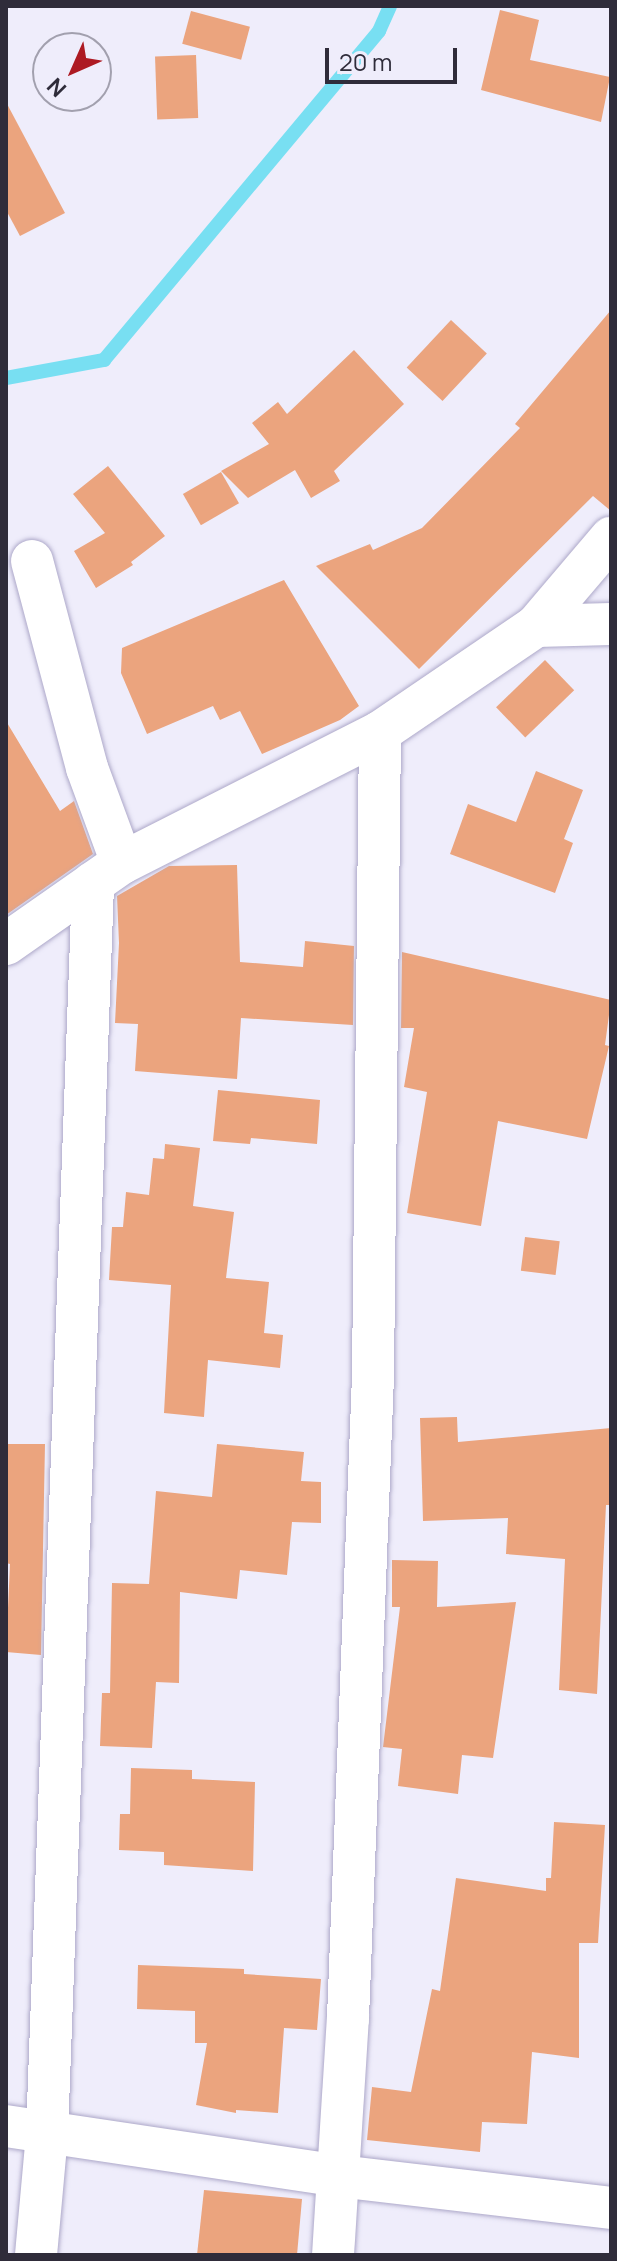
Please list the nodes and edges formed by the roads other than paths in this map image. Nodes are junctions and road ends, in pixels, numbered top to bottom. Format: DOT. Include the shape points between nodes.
graph roads {
  1 [pos="611,538"];
  2 [pos="32,561"];
  3 [pos="611,624"];
  4 [pos="536,626"];
  5 [pos="380,732"];
  6 [pos="108,873"];
  7 [pos="6,944"];
  8 [pos="6,2126"];
  9 [pos="47,2134"];
  10 [pos="339,2176"];
  11 [pos="611,2208"];
  12 [pos="36,2255"];
  13 [pos="333,2255"];
  1 -- 4 [label="street"];
  2 -- 6 [label="street" via="87,768"];
  3 -- 4 [label="street"];
  4 -- 5 [label="street"];
  5 -- 6 [label="street"];
  5 -- 10 [label="street" via="373,1376"];
  6 -- 7 [label="street"];
  6 -- 9 [label="street"];
  8 -- 9 [label="street"];
  9 -- 10 [label="street"];
  9 -- 12 [label="street"];
  10 -- 11 [label="street"];
  10 -- 13 [label="street"];
}
